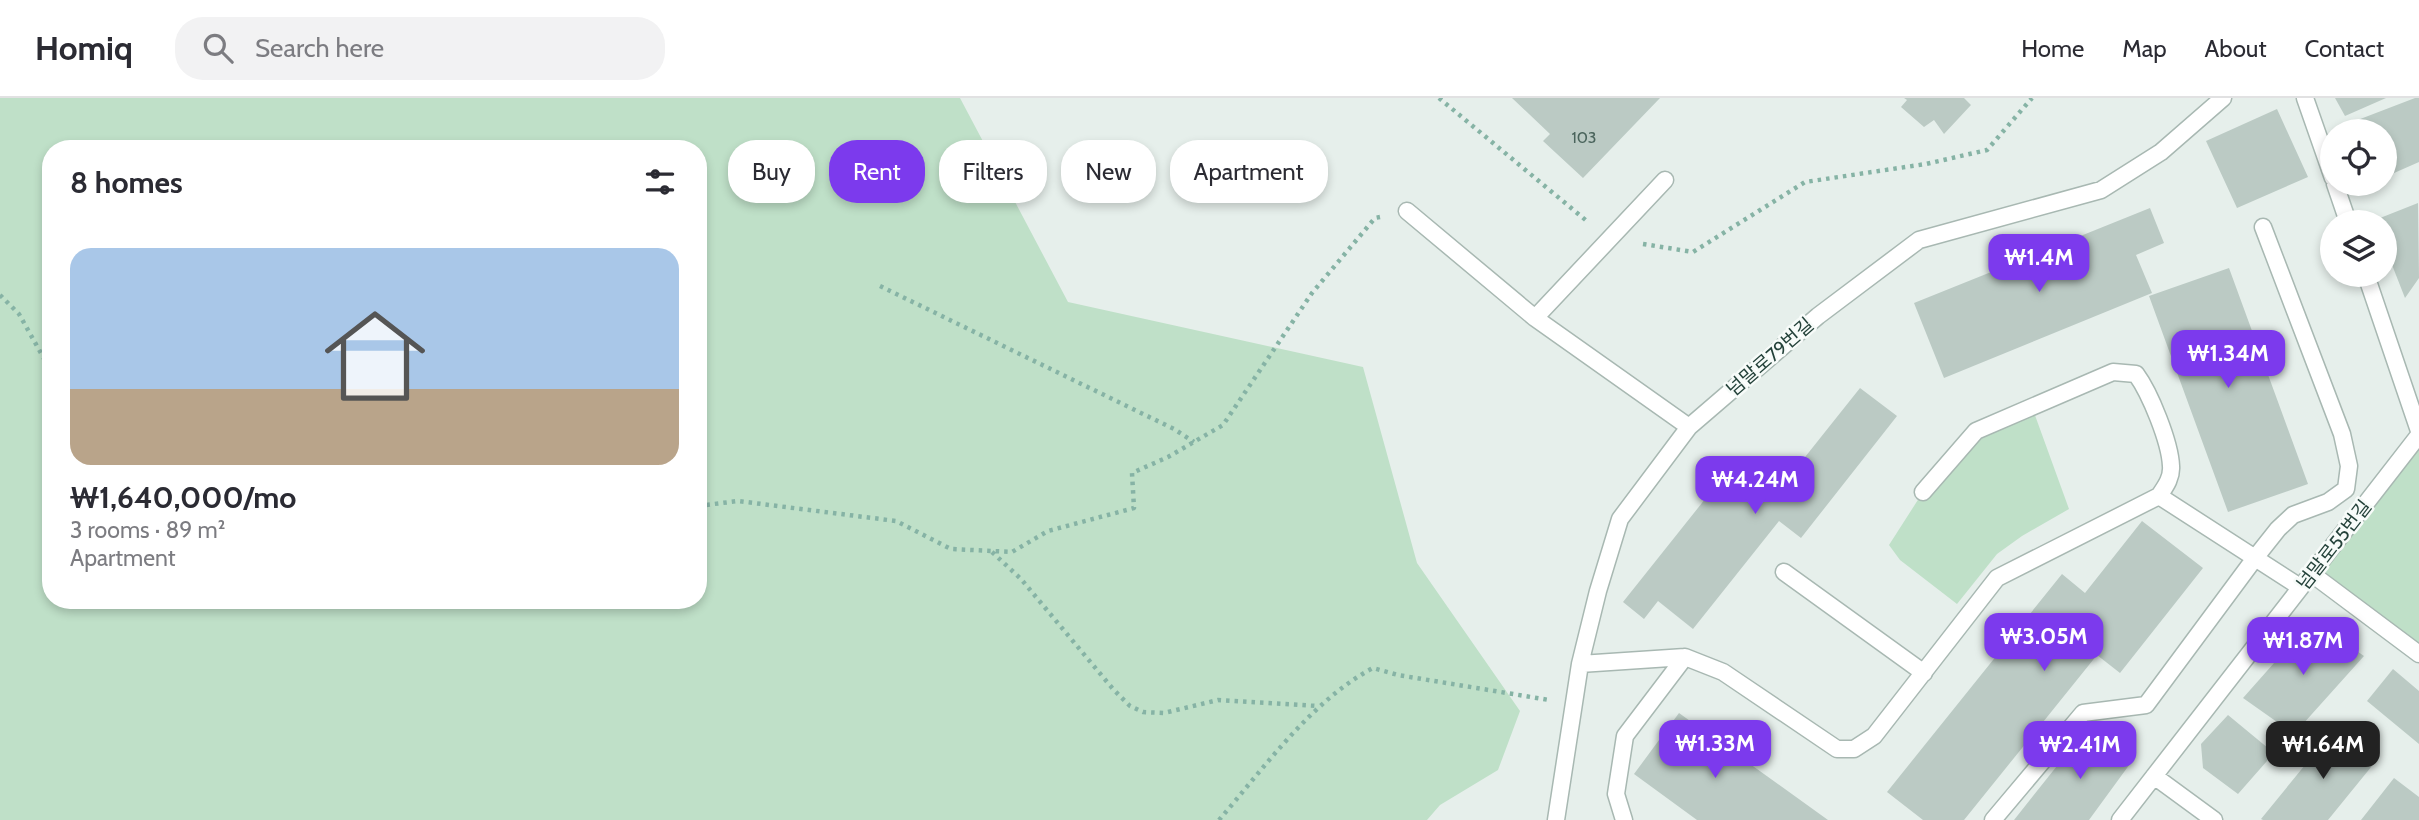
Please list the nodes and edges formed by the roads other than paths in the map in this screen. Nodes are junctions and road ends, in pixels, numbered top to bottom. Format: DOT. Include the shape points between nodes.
graph roads {
  1 [pos="2223,98"];
  2 [pos="2305,98"];
  3 [pos="2320,141"];
  4 [pos="1665,180"];
  5 [pos="1407,211"];
  6 [pos="2263,228"];
  7 [pos="2370,287"];
  8 [pos="1535,317"];
  9 [pos="1689,427"];
  10 [pos="2419,433"];
  11 [pos="1923,492"];
  12 [pos="2159,496"];
  13 [pos="2255,558"];
  14 [pos="1784,572"];
  15 [pos="2312,573"];
  16 [pos="2300,587"];
  17 [pos="2419,654"];
  18 [pos="1685,657"];
  19 [pos="1580,664"];
  20 [pos="1924,673"];
  21 [pos="2154,776"];
  22 [pos="1556,820"];
  23 [pos="1624,820"];
  24 [pos="1993,820"];
  25 [pos="2120,820"];
  26 [pos="2214,820"];
  1 -- 9 [label="lane, 넘말로79번길" via="2161,152 2101,190 1919,240 1818,316"];
  2 -- 3 [label="lane"];
  4 -- 8 [label="lane"];
  5 -- 8 [label="lane"];
  6 -- 13 [label="lane" via="2342,434 2349,466 2346,489 2328,502 2293,515"];
  7 -- 10 [label="lane, 넘말로55번길"];
  8 -- 9 [label="lane"];
  9 -- 19 [label="lane, 넘말로79번길" via="1620,519"];
  10 -- 15 [label="lane, 넘말로55번길"];
  11 -- 12 [label="lane" via="1976,431 2113,372 2136,374 2147,388 2172,467"];
  12 -- 13 [label="lane"];
  12 -- 20 [label="lane" via="1997,578"];
  13 -- 16 [label="lane"];
  13 -- 24 [label="lane" via="2146,705 2083,713"];
  14 -- 20 [label="lane"];
  15 -- 16 [label="lane, 넘말로55번길"];
  15 -- 17 [label="lane"];
  16 -- 21 [label="lane, 넘말로55번길"];
  18 -- 19 [label="lane"];
  18 -- 20 [label="lane" via="1723,672 1837,748 1854,748 1874,736"];
  18 -- 23 [label="lane" via="1625,736 1616,794"];
  19 -- 22 [label="lane, 넘말로79번길"];
  21 -- 25 [label="lane, 넘말로55번길"];
  21 -- 26 [label="lane"];
}
